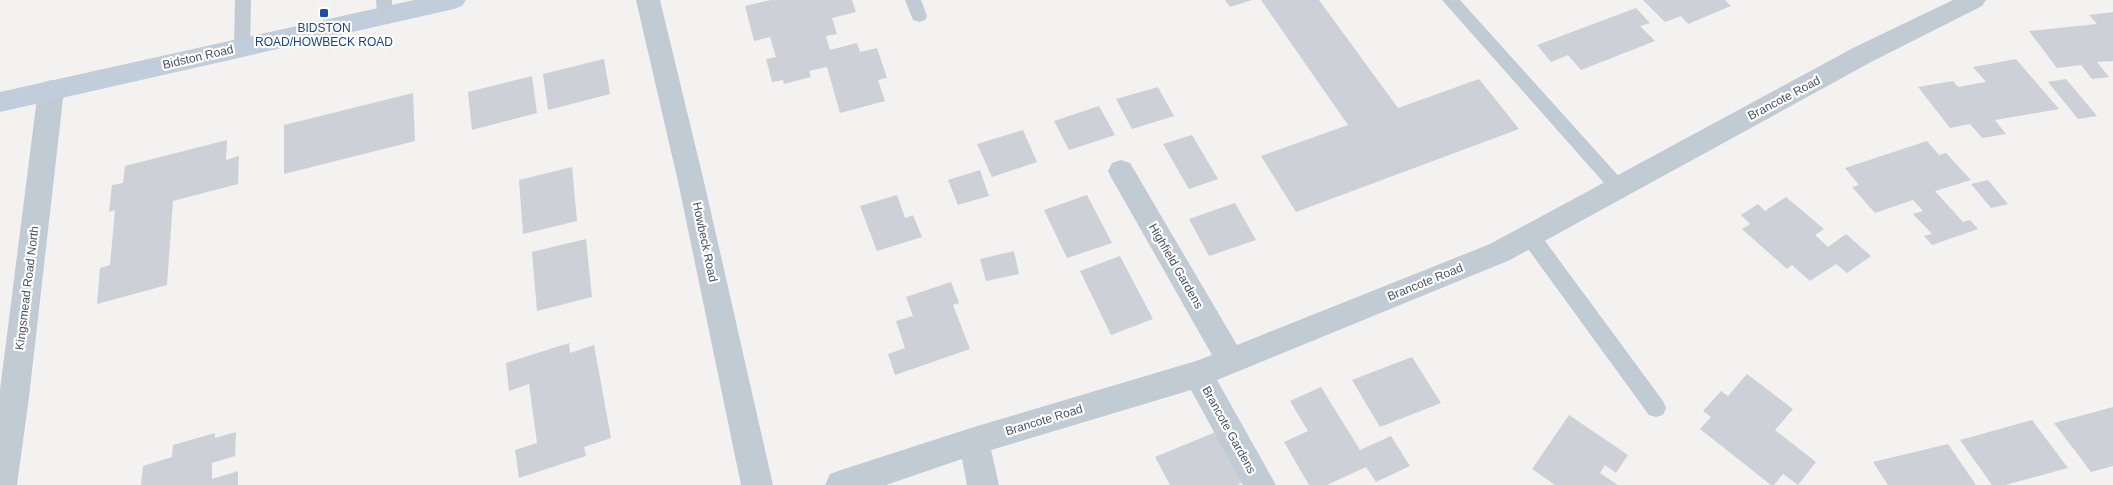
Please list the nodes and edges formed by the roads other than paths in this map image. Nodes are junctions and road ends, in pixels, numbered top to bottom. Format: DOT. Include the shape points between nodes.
graph roads {
  1 [pos="243,0"];
  2 [pos="454,0"];
  3 [pos="648,0"];
  4 [pos="913,0"];
  5 [pos="1450,0"];
  6 [pos="1974,0"];
  7 [pos="385,8"];
  8 [pos="919,16"];
  9 [pos="242,47"];
  10 [pos="51,90"];
  11 [pos="0,102"];
  12 [pos="1120,171"];
  13 [pos="1618,188"];
  14 [pos="1530,236"];
  15 [pos="1231,361"];
  16 [pos="1198,374"];
  17 [pos="1656,408"];
  18 [pos="974,441"];
  19 [pos="1,485"];
  20 [pos="757,485"];
  21 [pos="841,485"];
  22 [pos="983,485"];
  23 [pos="1260,485"];
  1 -- 9 [label="lane"];
  2 -- 7 [label="main road, Bidston Road"];
  3 -- 20 [label="street, Howbeck Road"];
  4 -- 8 [label="lane"];
  5 -- 13 [label="lane"];
  6 -- 13 [label="street, Brancote Road" via="1864,54"];
  7 -- 9 [label="main road, Bidston Road"];
  9 -- 10 [label="main road, Bidston Road"];
  10 -- 11 [label="main road, Bidston Road"];
  10 -- 19 [label="street, Kingsmead Road North"];
  12 -- 15 [label="street, Highfield Gardens"];
  13 -- 14 [label="street, Brancote Road"];
  14 -- 15 [label="street, Brancote Road" via="1500,252"];
  14 -- 17 [label="lane"];
  15 -- 16 [label="street, Brancote Road"];
  16 -- 18 [label="street, Brancote Road"];
  16 -- 23 [label="street, Brancote Gardens"];
  18 -- 21 [label="street, Brancote Road"];
  18 -- 22 [label="street"];
}
